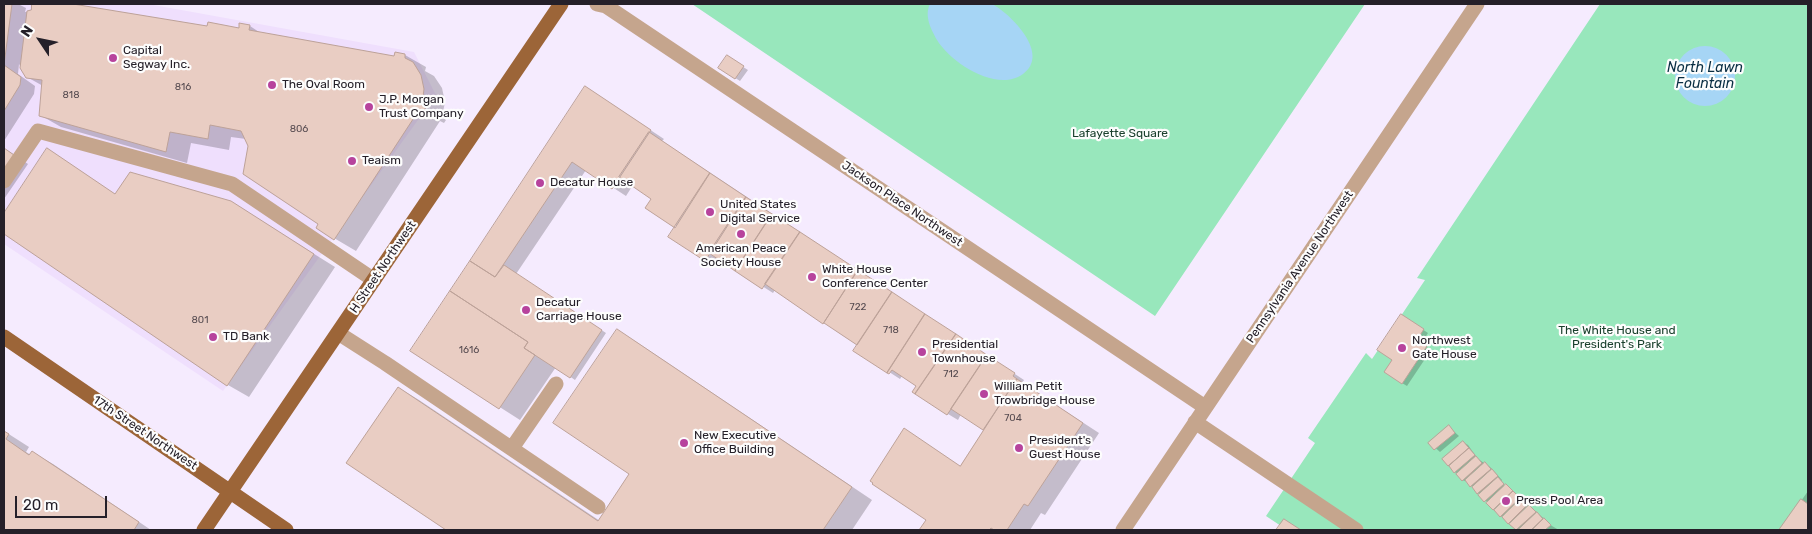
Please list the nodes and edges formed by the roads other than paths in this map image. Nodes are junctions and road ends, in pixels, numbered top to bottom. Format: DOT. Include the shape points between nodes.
graph roads {
  1 [pos="561,4"];
  2 [pos="597,4"];
  3 [pos="1477,4"];
  4 [pos="4,181"];
  5 [pos="374,280"];
  6 [pos="338,333"];
  7 [pos="4,337"];
  8 [pos="556,384"];
  9 [pos="1206,407"];
  10 [pos="1195,422"];
  11 [pos="512,448"];
  12 [pos="230,492"];
  13 [pos="598,507"];
  14 [pos="204,530"];
  15 [pos="286,530"];
  16 [pos="1123,530"];
  17 [pos="1356,530"];
  1 -- 5 [label="main road, H Street Northwest"];
  2 -- 9 [label="street, Jackson Place Northwest" via="606,6"];
  3 -- 9 [label="street, Pennsylvania Avenue Northwest"];
  4 -- 5 [label="street" via="38,131 232,184"];
  5 -- 6 [label="main road, H Street Northwest"];
  6 -- 11 [label="street"];
  6 -- 12 [label="main road, H Street Northwest"];
  7 -- 12 [label="main road, 17th Street Northwest"];
  8 -- 11 [label="street"];
  9 -- 10 [label="street, Pennsylvania Avenue Northwest"];
  10 -- 16 [label="street, Pennsylvania Avenue Northwest"];
  10 -- 17 [label="street"];
  11 -- 13 [label="street"];
  12 -- 14 [label="main road, H Street Northwest"];
  12 -- 15 [label="main road, 17th Street Northwest"];
}
